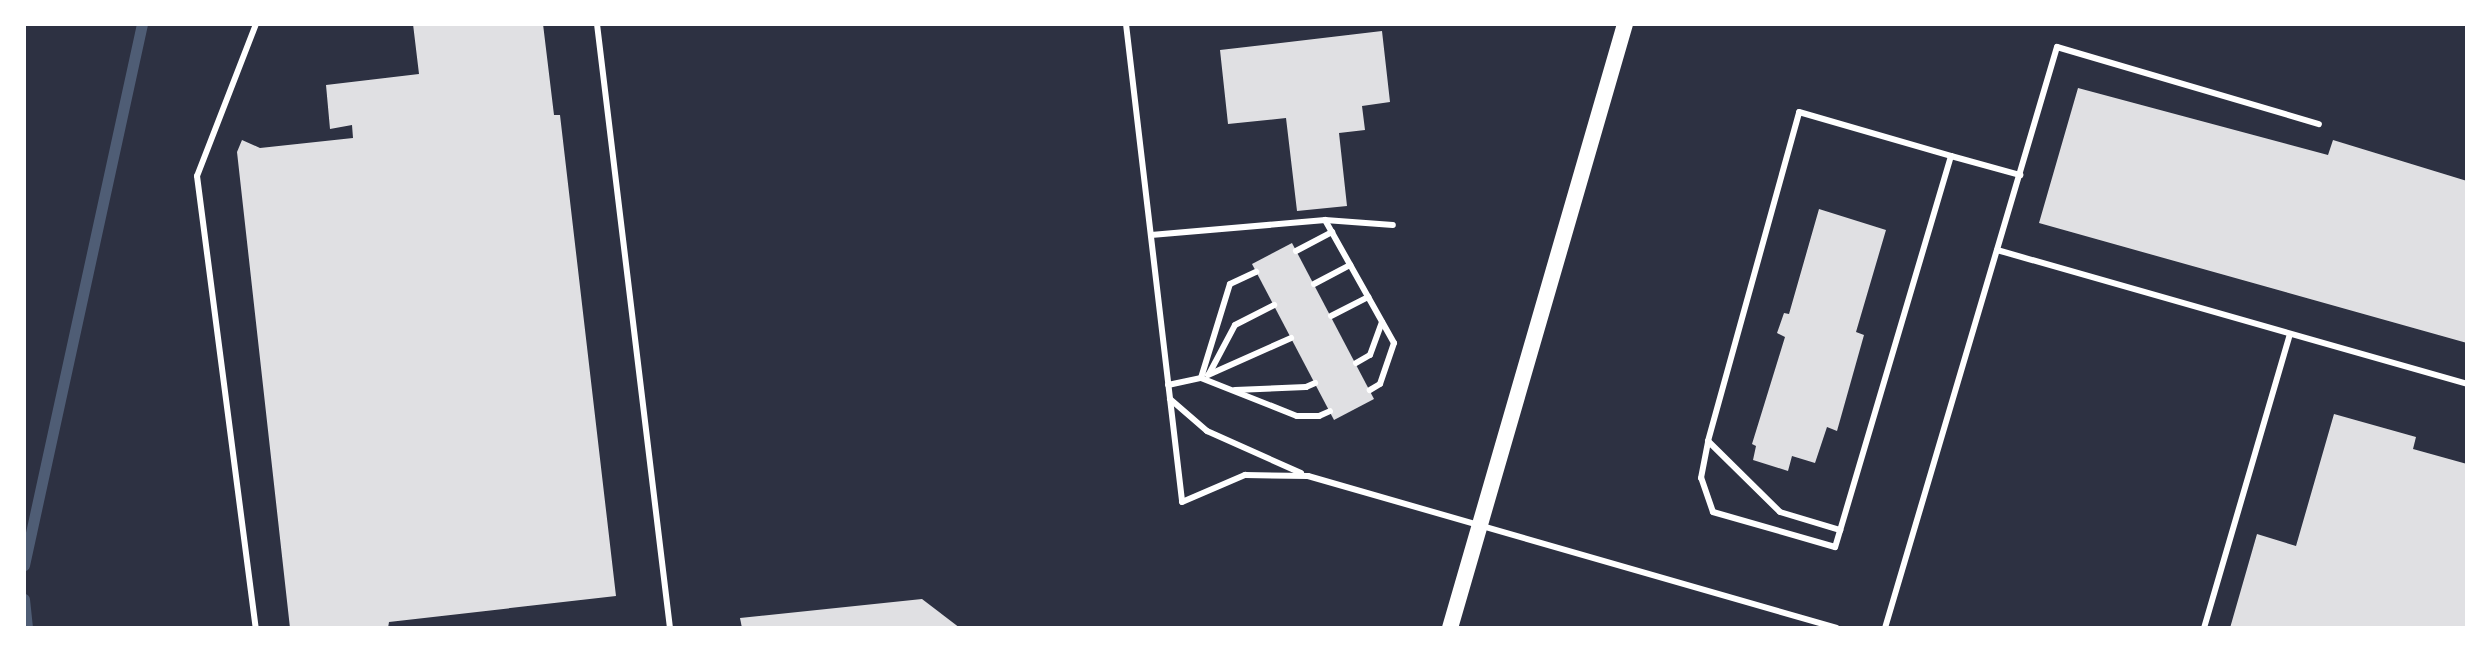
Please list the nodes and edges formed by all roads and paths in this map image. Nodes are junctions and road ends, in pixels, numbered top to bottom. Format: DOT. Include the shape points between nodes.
graph roads {
  1 [pos="256,24"];
  2 [pos="597,24"];
  3 [pos="1126,24"];
  4 [pos="1625,24"];
  5 [pos="2319,124"];
  6 [pos="1951,156"];
  7 [pos="2020,175"];
  8 [pos="1325,220"];
  9 [pos="1393,225"];
  10 [pos="1332,232"];
  11 [pos="1151,235"];
  12 [pos="1997,250"];
  13 [pos="1296,251"];
  14 [pos="1350,265"];
  15 [pos="1256,272"];
  16 [pos="1314,284"];
  17 [pos="1368,297"];
  18 [pos="1274,305"];
  19 [pos="1331,316"];
  20 [pos="1382,322"];
  21 [pos="2290,334"];
  22 [pos="1291,338"];
  23 [pos="1356,363"];
  24 [pos="1209,374"];
  25 [pos="1201,378"];
  26 [pos="1315,383"];
  27 [pos="2467,384"];
  28 [pos="1168,385"];
  29 [pos="1231,390"];
  30 [pos="1370,390"];
  31 [pos="1170,399"];
  32 [pos="1330,411"];
  33 [pos="1708,441"];
  34 [pos="1308,476"];
  35 [pos="1479,526"];
  36 [pos="1840,530"];
  37 [pos="256,628"];
  38 [pos="670,628"];
  39 [pos="1450,628"];
  40 [pos="1837,628"];
  41 [pos="1885,628"];
  42 [pos="2204,628"];
  1 -- 37 [label="lane" via="197,176"];
  2 -- 38 [label="lane"];
  3 -- 11 [label="lane"];
  4 -- 35 [label="main road"];
  5 -- 7 [label="lane" via="2057,47"];
  6 -- 7 [label="lane"];
  6 -- 33 [label="lane" via="1799,112"];
  6 -- 36 [label="lane"];
  7 -- 12 [label="lane"];
  8 -- 9 [label="lane"];
  8 -- 10 [label="lane"];
  8 -- 11 [label="lane"];
  10 -- 13 [label="lane"];
  10 -- 14 [label="lane"];
  11 -- 28 [label="lane"];
  12 -- 21 [label="lane"];
  12 -- 41 [label="lane"];
  14 -- 16 [label="lane"];
  14 -- 17 [label="lane"];
  15 -- 25 [label="lane" via="1230,284"];
  17 -- 19 [label="lane"];
  17 -- 20 [label="lane"];
  18 -- 24 [label="lane" via="1235,325"];
  20 -- 23 [label="lane" via="1370,355"];
  20 -- 30 [label="lane" via="1394,343 1380,384"];
  21 -- 27 [label="lane"];
  21 -- 42 [label="lane"];
  22 -- 24 [label="lane"];
  24 -- 25 [label="lane"];
  25 -- 28 [label="lane"];
  25 -- 29 [label="lane"];
  26 -- 29 [label="lane"];
  28 -- 31 [label="lane"];
  29 -- 32 [label="lane" via="1297,416"];
  31 -- 34 [label="lane" via="1207,431"];
  31 -- 34 [label="lane" via="1182,502 1245,475"];
  33 -- 36 [label="lane" via="1780,512"];
  33 -- 36 [label="lane" via="1701,478 1713,512 1835,547"];
  34 -- 35 [label="lane"];
  35 -- 39 [label="main road"];
  35 -- 40 [label="lane"];
}
